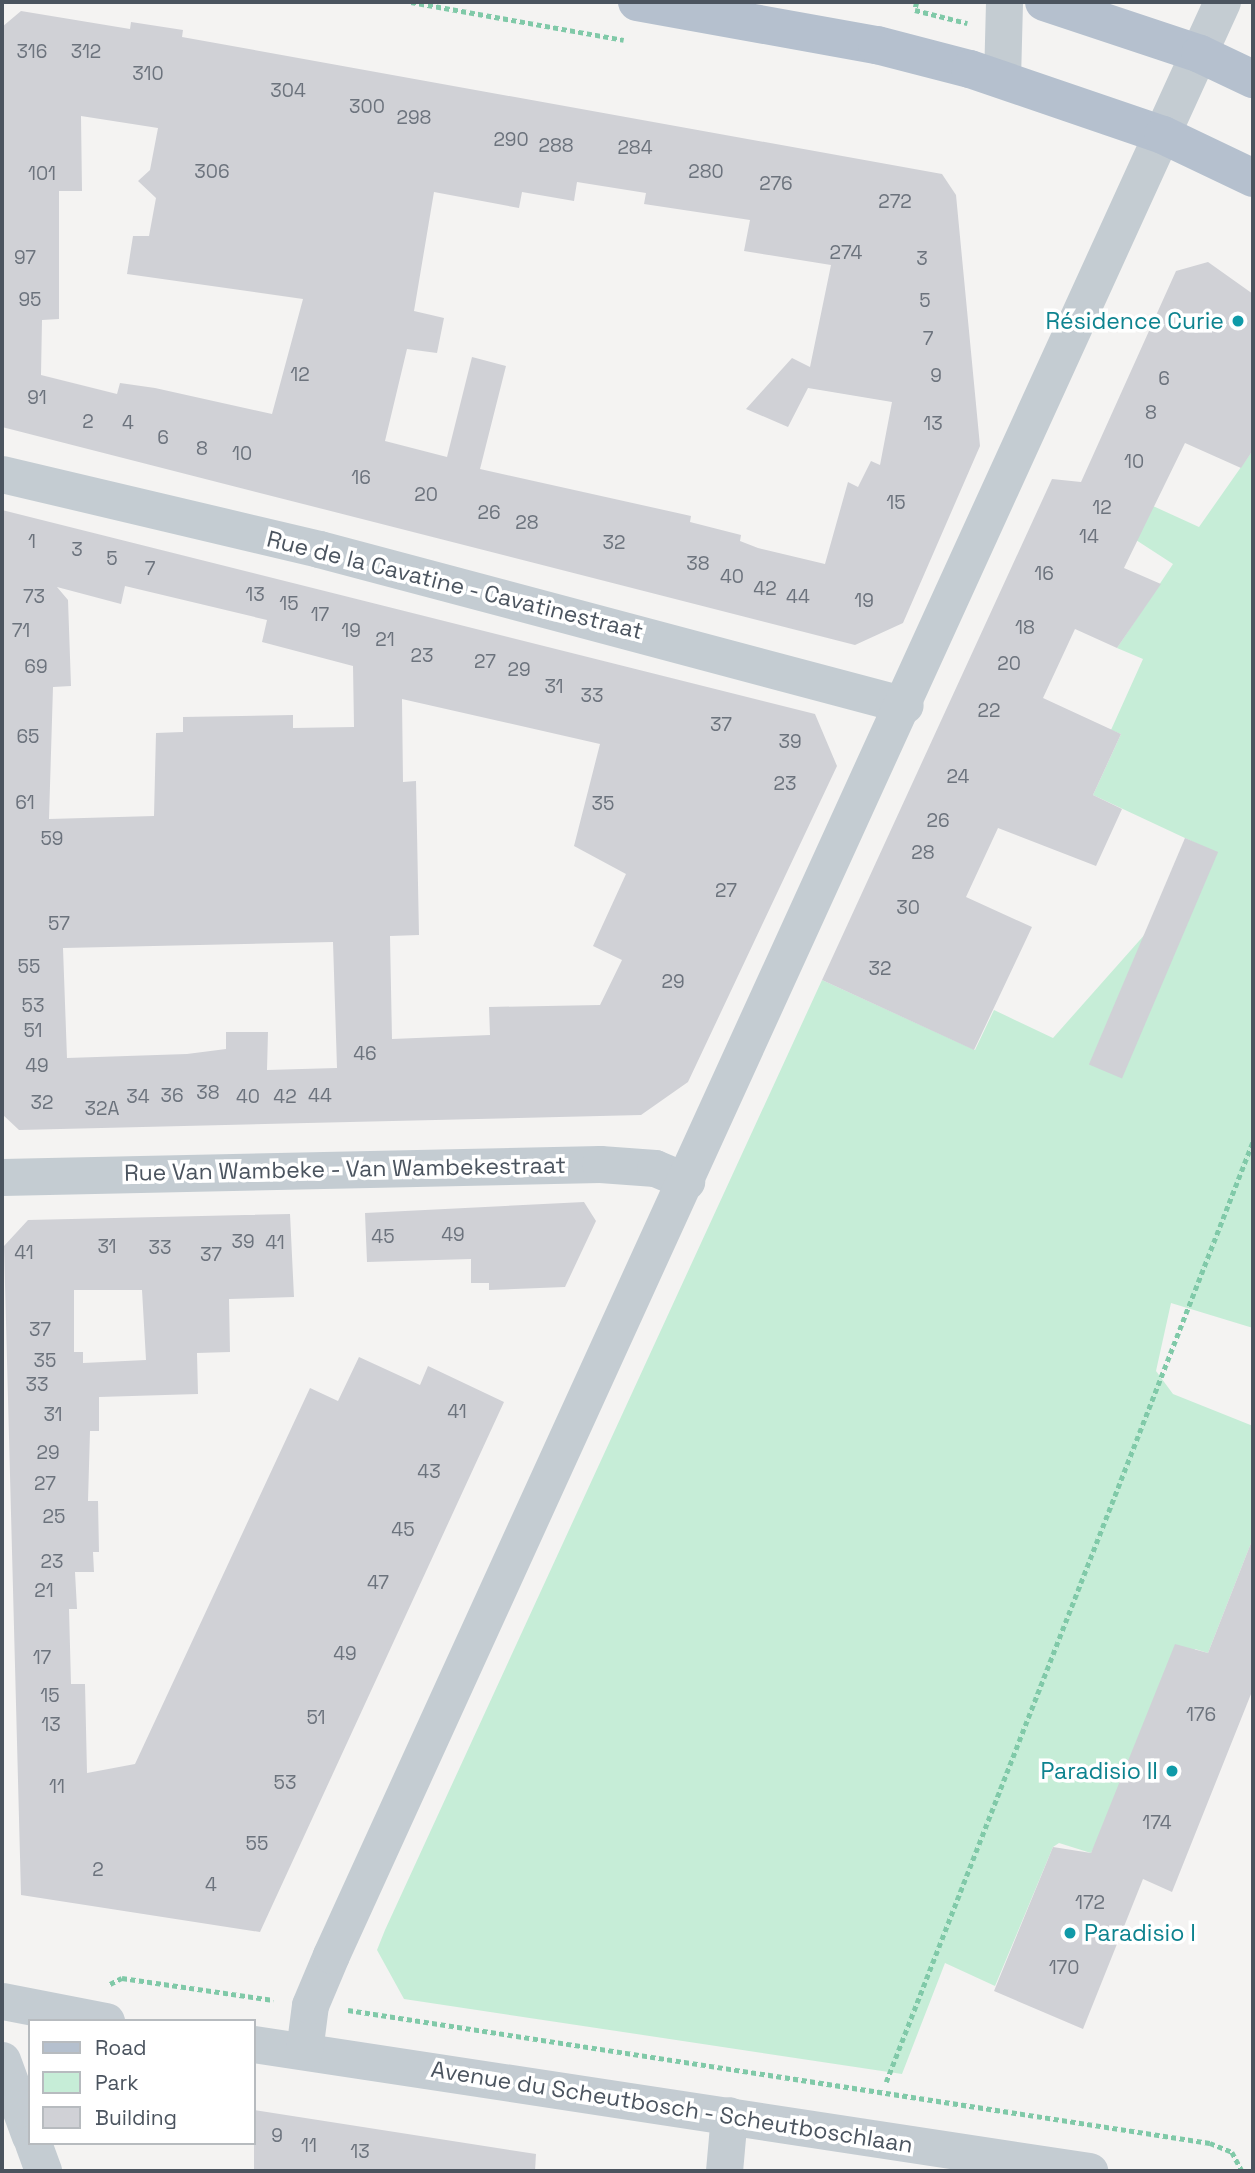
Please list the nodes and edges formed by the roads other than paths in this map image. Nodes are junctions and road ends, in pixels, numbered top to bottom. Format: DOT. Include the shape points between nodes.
graph roads {
  1 [pos="637,2"];
  2 [pos="1004,2"];
  3 [pos="1044,2"];
  4 [pos="1222,2"];
  5 [pos="1200,54"];
  6 [pos="1002,79"];
  7 [pos="1253,79"];
  8 [pos="1163,135"];
  9 [pos="1253,178"];
  10 [pos="2,474"];
  11 [pos="905,705"];
  12 [pos="2,1177"];
  13 [pos="686,1181"];
  14 [pos="2,2001"];
  15 [pos="96,2019"];
  16 [pos="256,2044"];
  17 [pos="304,2051"];
  18 [pos="2,2060"];
  19 [pos="729,2115"];
  20 [pos="28,2131"];
  21 [pos="34,2145"];
  22 [pos="43,2171"];
  23 [pos="724,2171"];
  24 [pos="1089,2171"];
  1 -- 6 [label="main road" via="877,45"];
  2 -- 6 [label="street"];
  3 -- 5 [label="main road"];
  4 -- 5 [label="street"];
  5 -- 7 [label="main road"];
  5 -- 8 [label="street"];
  6 -- 8 [label="main road"];
  8 -- 9 [label="main road"];
  8 -- 11 [label="street"];
  10 -- 11 [label="street, Rue de la Cavatine - Cavatinestraat" via="320,550"];
  11 -- 13 [label="street"];
  12 -- 13 [label="street, Rue Van Wambeke - Van Wambekestraat" via="600,1164 656,1168"];
  13 -- 17 [label="street" via="310,2005"];
  14 -- 15 [label="street"];
  16 -- 17 [label="street, Avenue du Scheutbosch - Scheutboschlaan"];
  17 -- 19 [label="street, Avenue du Scheutbosch - Scheutboschlaan"];
  18 -- 20 [label="street"];
  19 -- 23 [label="street"];
  19 -- 24 [label="street, Avenue du Scheutbosch - Scheutboschlaan"];
  21 -- 22 [label="street"];
}
